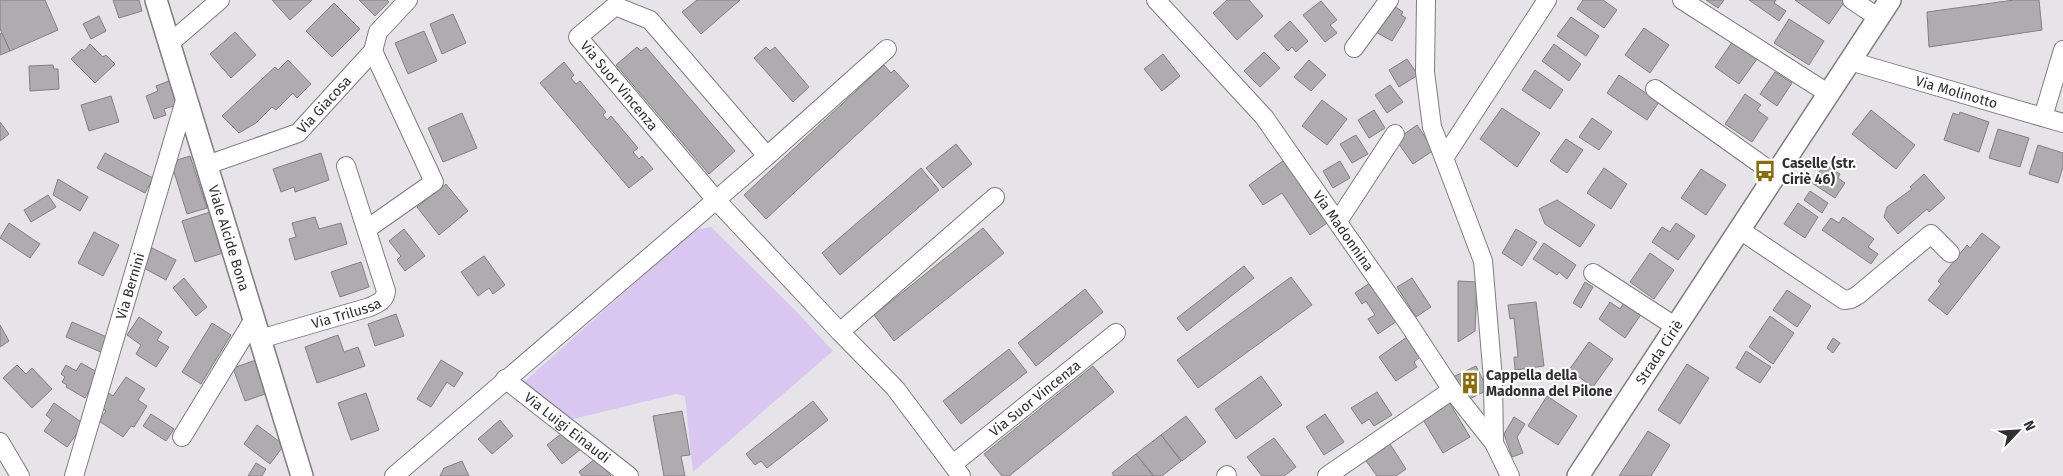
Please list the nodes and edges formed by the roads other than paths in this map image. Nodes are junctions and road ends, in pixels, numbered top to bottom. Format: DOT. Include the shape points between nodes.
graph roads {
  1 [pos="156,0"];
  2 [pos="220,0"];
  3 [pos="408,0"];
  4 [pos="1156,0"];
  5 [pos="1389,0"];
  6 [pos="1426,0"];
  7 [pos="1547,0"];
  8 [pos="1682,0"];
  9 [pos="1852,0"];
  10 [pos="1890,0"];
  11 [pos="1879,18"];
  12 [pos="170,44"];
  13 [pos="1354,48"];
  14 [pos="887,49"];
  15 [pos="2063,50"];
  16 [pos="373,52"];
  17 [pos="1850,61"];
  18 [pos="1655,89"];
  19 [pos="1829,94"];
  20 [pos="186,97"];
  21 [pos="2043,117"];
  22 [pos="2063,123"];
  23 [pos="1395,134"];
  24 [pos="767,156"];
  25 [pos="1444,158"];
  26 [pos="207,165"];
  27 [pos="346,166"];
  28 [pos="1776,175"];
  29 [pos="995,197"];
  30 [pos="716,200"];
  31 [pos="1338,221"];
  32 [pos="367,229"];
  33 [pos="1740,230"];
  34 [pos="1950,253"];
  35 [pos="1593,273"];
  36 [pos="254,319"];
  37 [pos="1676,327"];
  38 [pos="840,332"];
  39 [pos="1116,333"];
  40 [pos="260,339"];
  41 [pos="505,380"];
  42 [pos="1452,390"];
  43 [pos="182,437"];
  44 [pos="0,442"];
  45 [pos="1494,443"];
  46 [pos="957,470"];
  47 [pos="20,476"];
  48 [pos="74,476"];
  49 [pos="302,476"];
  50 [pos="394,476"];
  51 [pos="629,476"];
  52 [pos="1327,476"];
  53 [pos="1510,476"];
  54 [pos="1578,476"];
  1 -- 12 [label="street, Viale Alcide Bona"];
  2 -- 12 [label="street"];
  3 -- 16 [label="street, Via Giacosa" via="378,32"];
  4 -- 31 [label="street, Via Madonnina" via="1264,117"];
  5 -- 13 [label="street"];
  6 -- 25 [label="street" via="1425,72 1432,127"];
  7 -- 25 [label="street"];
  8 -- 19 [label="street"];
  9 -- 11 [label="street"];
  10 -- 11 [label="street, Strada Ciriè"];
  11 -- 17 [label="street, Strada Ciriè"];
  12 -- 20 [label="street, Viale Alcide Bona"];
  14 -- 24 [label="street"];
  15 -- 21 [label="street"];
  16 -- 26 [label="street, Via Giacosa" via="298,133"];
  16 -- 32 [label="street" via="434,182"];
  17 -- 19 [label="street, Strada Ciriè"];
  17 -- 21 [label="street, Via Molinotto"];
  18 -- 28 [label="street"];
  19 -- 28 [label="street, Strada Ciriè"];
  20 -- 26 [label="street, Viale Alcide Bona"];
  20 -- 48 [label="street, Via Bernini"];
  21 -- 22 [label="street, Via Molinotto"];
  23 -- 31 [label="street"];
  24 -- 30 [label="street"];
  24 -- 30 [label="street, Via Suor Vincenza" via="650,20 615,6 578,37"];
  25 -- 45 [label="street" via="1484,261 1493,379"];
  26 -- 36 [label="street, Viale Alcide Bona"];
  27 -- 32 [label="street, Via Trilussa"];
  28 -- 33 [label="street, Strada Ciriè"];
  29 -- 38 [label="street"];
  30 -- 38 [label="street, Via Suor Vincenza"];
  30 -- 41 [label="street"];
  31 -- 42 [label="street, Via Madonnina"];
  32 -- 40 [label="street, Via Trilussa" via="386,296 380,302"];
  33 -- 34 [label="street" via="1844,300 1858,295 1931,234"];
  33 -- 37 [label="street, Strada Ciriè"];
  35 -- 37 [label="street"];
  36 -- 40 [label="street, Viale Alcide Bona"];
  36 -- 43 [label="street"];
  37 -- 54 [label="street, Strada Ciriè"];
  38 -- 46 [label="street, Via Suor Vincenza" via="895,388"];
  39 -- 46 [label="street, Via Suor Vincenza"];
  40 -- 49 [label="street, Viale Alcide Bona"];
  41 -- 50 [label="street"];
  41 -- 51 [label="street, Via Luigi Einaudi"];
  42 -- 45 [label="street, Via Madonnina"];
  42 -- 52 [label="street"];
  44 -- 47 [label="street"];
  45 -- 53 [label="street, Via Madonnina"];
}
